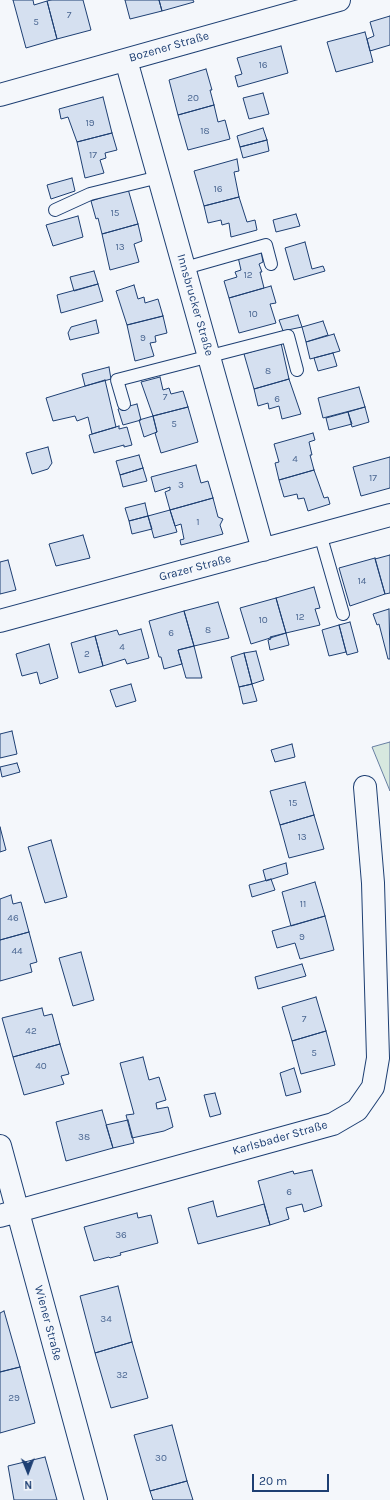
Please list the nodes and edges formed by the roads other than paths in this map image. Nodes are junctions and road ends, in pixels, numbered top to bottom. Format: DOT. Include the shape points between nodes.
graph roads {
  1 [pos="339,0"];
  2 [pos="126,60"];
  3 [pos="0,94"];
  4 [pos="159,177"];
  5 [pos="55,210"];
  6 [pos="271,264"];
  7 [pos="185,268"];
  8 [pos="209,356"];
  9 [pos="297,370"];
  10 [pos="124,404"];
  11 [pos="390,515"];
  12 [pos="320,534"];
  13 [pos="263,550"];
  14 [pos="343,614"];
  15 [pos="0,621"];
  16 [pos="365,787"];
  17 [pos="0,1146"];
  18 [pos="9,1213"];
  19 [pos="96,1500"];
  1 -- 2 [label="street, Bozener Straße"];
  2 -- 3 [label="street, Bozener Straße"];
  2 -- 4 [label="street, Innsbrucker Straße"];
  4 -- 5 [label="lane" via="90,194"];
  4 -- 7 [label="street, Innsbrucker Straße"];
  6 -- 7 [label="lane" via="266,245"];
  7 -- 8 [label="street, Innsbrucker Straße"];
  8 -- 9 [label="lane" via="288,336"];
  8 -- 10 [label="lane" via="117,380"];
  8 -- 13 [label="street, Innsbrucker Straße"];
  11 -- 12 [label="street, Grazer Straße"];
  12 -- 13 [label="street, Grazer Straße"];
  12 -- 14 [label="lane"];
  13 -- 15 [label="street, Grazer Straße"];
  16 -- 18 [label="street, Karlsbader Straße" via="373,883 378,1058 373,1087 357,1110 333,1124"];
  17 -- 18 [label="street, Wiener Straße"];
  18 -- 19 [label="street, Wiener Straße"];
}
